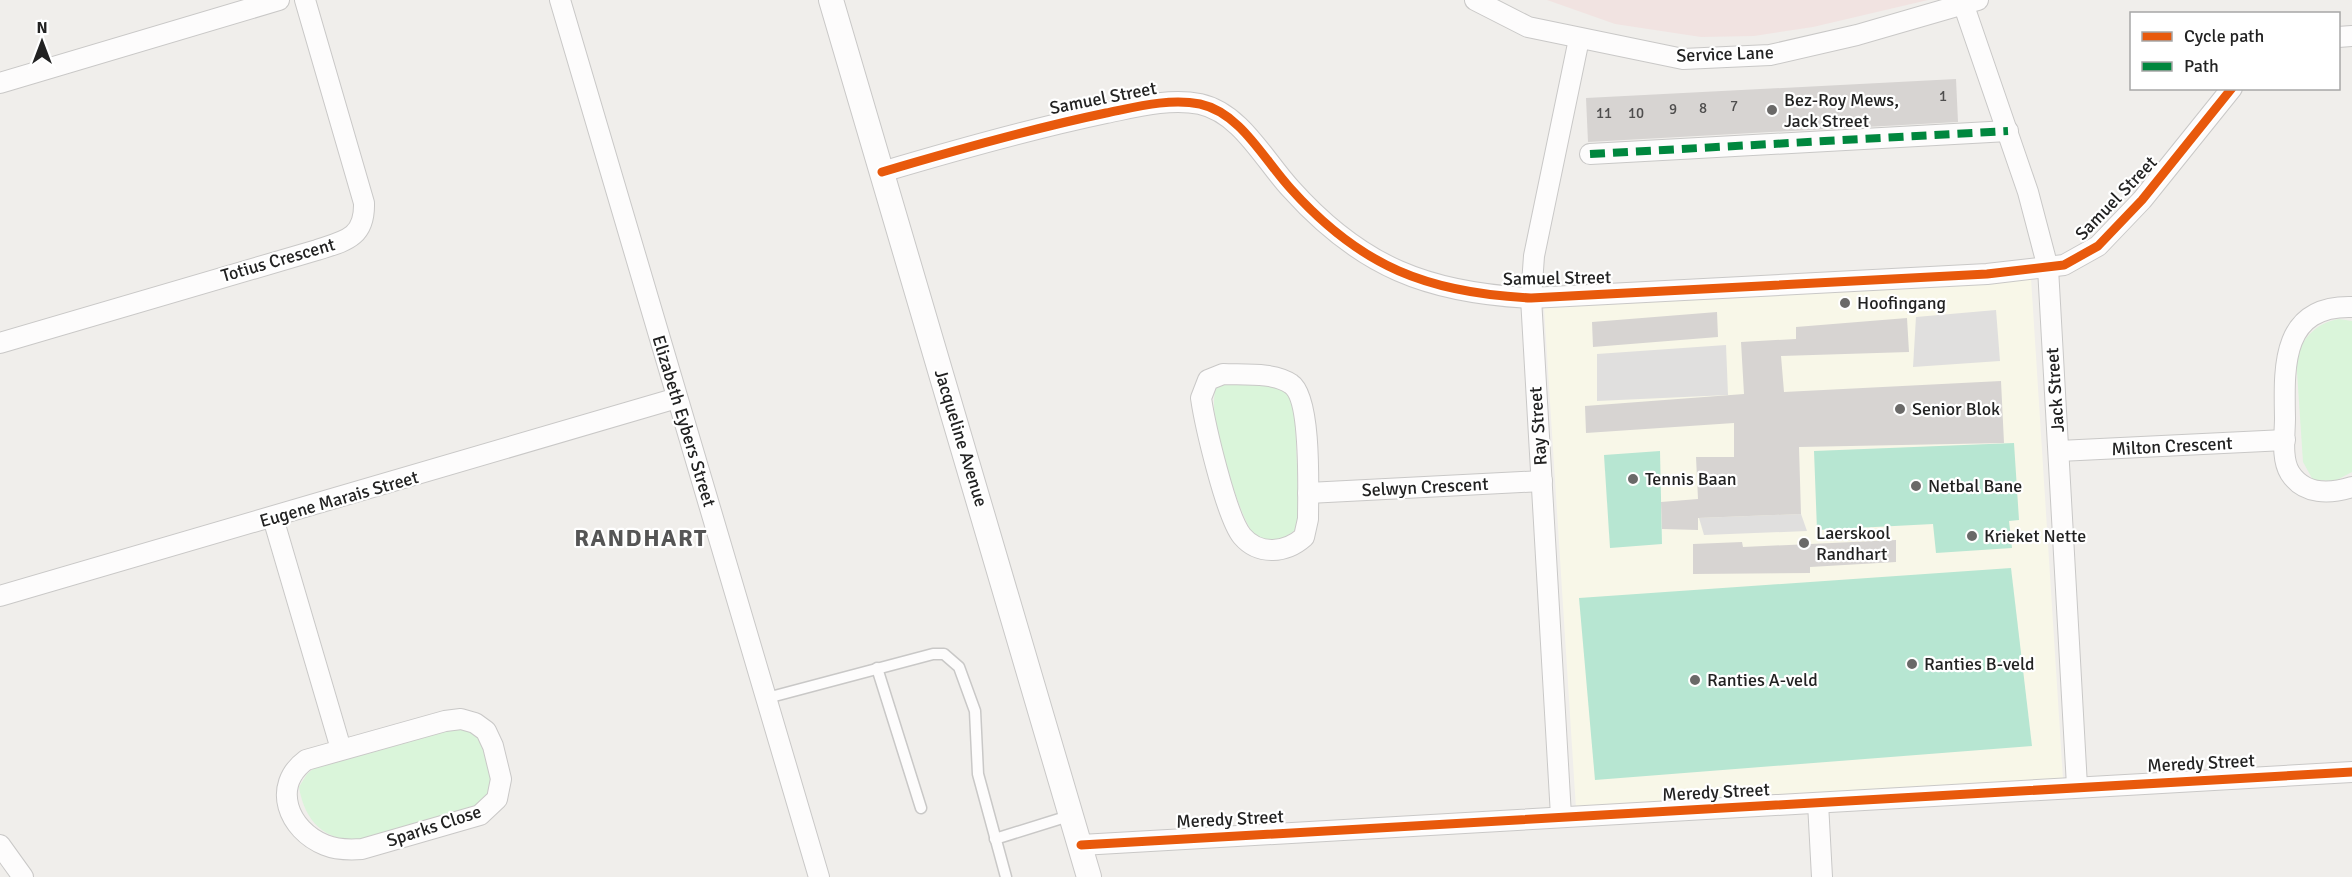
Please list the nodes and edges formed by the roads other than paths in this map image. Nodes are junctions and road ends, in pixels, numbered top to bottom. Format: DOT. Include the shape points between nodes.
graph roads {
  1 [pos="279,0"];
  2 [pos="305,0"];
  3 [pos="560,0"];
  4 [pos="831,0"];
  5 [pos="1475,0"];
  6 [pos="1971,3"];
  7 [pos="1579,39"];
  8 [pos="0,83"];
  9 [pos="2230,90"];
  10 [pos="2008,131"];
  11 [pos="1590,154"];
  12 [pos="882,172"];
  13 [pos="2048,268"];
  14 [pos="1531,298"];
  15 [pos="2352,307"];
  16 [pos="0,343"];
  17 [pos="677,398"];
  18 [pos="2285,440"];
  19 [pos="2059,451"];
  20 [pos="1542,481"];
  21 [pos="2352,488"];
  22 [pos="1308,493"];
  23 [pos="273,518"];
  24 [pos="0,596"];
  25 [pos="877,668"];
  26 [pos="767,698"];
  27 [pos="340,749"];
  28 [pos="2352,772"];
  29 [pos="2077,786"];
  30 [pos="1818,803"];
  31 [pos="921,808"];
  32 [pos="1072,815"];
  33 [pos="1561,816"];
  34 [pos="995,839"];
  35 [pos="0,845"];
  36 [pos="1081,845"];
  37 [pos="23,877"];
  38 [pos="819,877"];
  39 [pos="1005,877"];
  40 [pos="1089,877"];
  41 [pos="1822,877"];
  1 -- 8 [label="street"];
  2 -- 16 [label="street, Totius Crescent" via="364,203 361,226 355,234 317,250"];
  3 -- 17 [label="street, Elizabeth Eybers Street"];
  4 -- 12 [label="street, Jacqueline Avenue"];
  5 -- 7 [label="street, Service Lane" via="1528,27"];
  6 -- 7 [label="street, Service Lane" via="1770,55 1683,58"];
  6 -- 10 [label="street, Jack Street"];
  7 -- 14 [label="street, Ray Street" via="1536,245"];
  9 -- 13 [label="street, Samuel Street" via="2142,200 2098,246 2064,265"];
  10 -- 11 [label="street"];
  10 -- 13 [label="street, Jack Street"];
  12 -- 14 [label="street, Samuel Street" via="1041,126 1160,103 1200,105 1232,118 1292,190 1332,229 1366,254 1405,275 1441,287 1482,296"];
  12 -- 32 [label="street, Jacqueline Avenue"];
  13 -- 14 [label="street, Samuel Street"];
  13 -- 19 [label="street, Jack Street"];
  14 -- 20 [label="street, Ray Street"];
  15 -- 18 [label="street" via="2337,307 2311,318 2289,344 2285,362"];
  17 -- 23 [label="street, Eugene Marais Street"];
  17 -- 26 [label="street, Elizabeth Eybers Street"];
  18 -- 19 [label="street, Milton Crescent"];
  18 -- 21 [label="street" via="2290,472 2302,485 2324,493"];
  19 -- 29 [label="street, Jack Street"];
  20 -- 22 [label="street, Selwyn Crescent"];
  20 -- 33 [label="street, Ray Street"];
  22 -- 22 [label="street" via="1307,529 1297,544 1278,551 1264,549 1243,536 1230,511 1202,409 1201,398 1208,380 1222,374 1267,377 1292,384 1302,402"];
  23 -- 24 [label="street, Eugene Marais Street"];
  23 -- 27 [label="street"];
  25 -- 26 [label="lane"];
  25 -- 31 [label="lane"];
  25 -- 34 [label="lane" via="933,654 944,654 959,667 975,711 978,774"];
  26 -- 38 [label="street, Elizabeth Eybers Street"];
  27 -- 27 [label="street, Sparks Close" via="461,719 486,731 494,746 501,789 497,799 480,814 362,849 344,850 325,845 299,826 287,804 286,791 295,768 306,760"];
  28 -- 29 [label="street, Meredy Street"];
  29 -- 30 [label="street, Meredy Street"];
  30 -- 33 [label="street, Meredy Street"];
  30 -- 41 [label="street"];
  32 -- 34 [label="lane"];
  32 -- 36 [label="street, Jacqueline Avenue"];
  33 -- 36 [label="street, Meredy Street"];
  34 -- 39 [label="lane"];
  35 -- 37 [label="street"];
  36 -- 40 [label="street, Jacqueline Avenue"];
}
